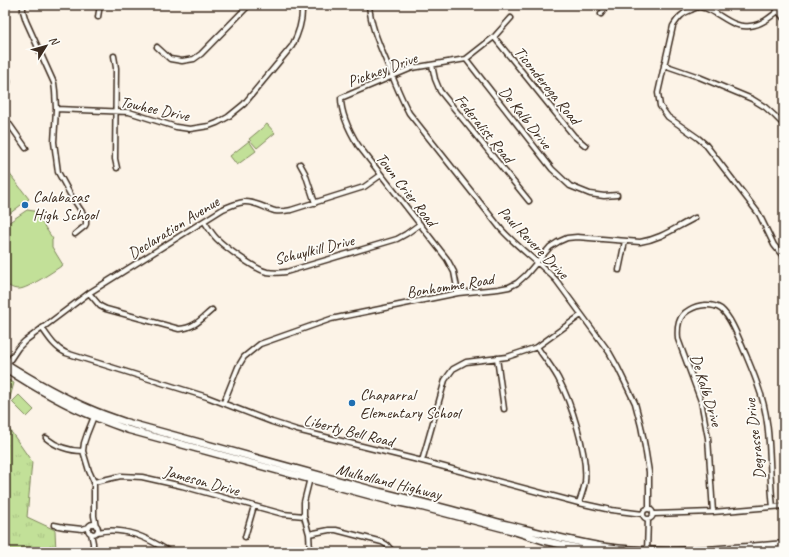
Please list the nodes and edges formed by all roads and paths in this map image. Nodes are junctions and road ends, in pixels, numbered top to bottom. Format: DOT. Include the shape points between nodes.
graph roads {
  1 [pos="23,5"];
  2 [pos="100,5"];
  3 [pos="249,5"];
  4 [pos="302,5"];
  5 [pos="370,5"];
  6 [pos="606,5"];
  7 [pos="699,6"];
  8 [pos="784,6"];
  9 [pos="777,8"];
  10 [pos="601,14"];
  11 [pos="98,16"];
  12 [pos="784,17"];
  13 [pos="511,18"];
  14 [pos="494,37"];
  15 [pos="158,47"];
  16 [pos="114,56"];
  17 [pos="466,59"];
  18 [pos="432,65"];
  19 [pos="664,65"];
  20 [pos="5,71"];
  21 [pos="392,76"];
  22 [pos="5,92"];
  23 [pos="341,98"];
  24 [pos="56,109"];
  25 [pos="116,111"];
  26 [pos="5,118"];
  27 [pos="784,125"];
  28 [pos="586,146"];
  29 [pos="26,148"];
  30 [pos="300,164"];
  31 [pos="117,168"];
  32 [pos="381,175"];
  33 [pos="617,195"];
  34 [pos="529,201"];
  35 [pos="315,203"];
  36 [pos="695,218"];
  37 [pos="204,221"];
  38 [pos="420,224"];
  39 [pos="75,234"];
  40 [pos="624,241"];
  41 [pos="784,257"];
  42 [pos="537,263"];
  43 [pos="619,270"];
  44 [pos="89,293"];
  45 [pos="458,293"];
  46 [pos="695,306"];
  47 [pos="212,310"];
  48 [pos="581,315"];
  49 [pos="42,328"];
  50 [pos="537,347"];
  51 [pos="497,358"];
  52 [pos="6,366"];
  53 [pos="224,402"];
  54 [pos="504,410"];
  55 [pos="95,414"];
  56 [pos="46,438"];
  57 [pos="83,451"];
  58 [pos="422,461"];
  59 [pos="311,476"];
  60 [pos="94,482"];
  61 [pos="579,503"];
  62 [pos="254,506"];
  63 [pos="784,506"];
  64 [pos="773,507"];
  65 [pos="649,509"];
  66 [pos="713,512"];
  67 [pos="643,514"];
  68 [pos="654,514"];
  69 [pos="94,516"];
  70 [pos="304,516"];
  71 [pos="648,519"];
  72 [pos="54,525"];
  73 [pos="90,526"];
  74 [pos="97,526"];
  75 [pos="82,529"];
  76 [pos="107,530"];
  77 [pos="90,533"];
  78 [pos="97,533"];
  79 [pos="309,534"];
  80 [pos="245,537"];
  81 [pos="93,543"];
  82 [pos="784,544"];
  83 [pos="784,549"];
  84 [pos="164,550"];
  85 [pos="730,550"];
  86 [pos="647,551"];
  87 [pos="93,552"];
  88 [pos="170,552"];
  89 [pos="310,552"];
  90 [pos="393,552"];
  91 [pos="408,552"];
  92 [pos="426,552"];
  93 [pos="607,552"];
  94 [pos="750,552"];
  1 -- 24 [label="street" via="26,21 54,83"];
  2 -- 11 [label="street"];
  3 -- 15 [label="street" via="194,59 170,59"];
  4 -- 25 [label="street, Towhee Drive" via="303,15 292,46 244,104 228,117 209,126 190,128 176,127 129,112"];
  5 -- 21 [label="street, Paul Revere Drive" via="374,32"];
  6 -- 10 [label="street"];
  7 -- 9 [label="street" via="743,27 757,25"];
  7 -- 19 [label="street" via="678,18 673,26"];
  8 -- 9 [label="street"];
  9 -- 12 [label="main road"];
  13 -- 14 [label="street, Pickney Drive"];
  14 -- 17 [label="street, Pickney Drive"];
  14 -- 28 [label="street, Ticonderoga Road" via="574,136"];
  16 -- 25 [label="street"];
  17 -- 18 [label="street, Pickney Drive"];
  17 -- 33 [label="street, De Kalb Drive" via="552,169 570,186 590,194"];
  18 -- 21 [label="street, Pickney Drive" via="412,68"];
  18 -- 34 [label="street, Federalist Road" via="440,92"];
  19 -- 27 [label="street" via="752,99"];
  19 -- 41 [label="street" via="658,94 660,106 668,117 706,145 759,214 774,245"];
  20 -- 22 [label="street" via="8,84"];
  21 -- 23 [label="street, Pickney Drive"];
  21 -- 42 [label="street, Paul Revere Drive" via="409,113 501,229"];
  23 -- 32 [label="street, Town Crier Road" via="351,134"];
  24 -- 25 [label="street, Towhee Drive"];
  24 -- 39 [label="street" via="54,142 58,172 87,221"];
  25 -- 31 [label="street"];
  26 -- 29 [label="street"];
  30 -- 35 [label="street"];
  32 -- 35 [label="street, Declaration Avenue" via="364,187"];
  32 -- 38 [label="street, Town Crier Road"];
  35 -- 37 [label="street, Declaration Avenue" via="282,212 253,202 244,202 234,204"];
  36 -- 40 [label="street, Bonhomme Road" via="660,237 640,242"];
  37 -- 38 [label="street, Schuylkill Drive" via="224,245 255,267 276,273 397,238"];
  37 -- 44 [label="street, Declaration Avenue"];
  38 -- 45 [label="street, Town Crier Road" via="451,265"];
  40 -- 42 [label="street, Bonhomme Road" via="577,236 567,238 550,247"];
  40 -- 43 [label="street"];
  42 -- 45 [label="street, Bonhomme Road" via="518,283 509,287"];
  42 -- 48 [label="street, Paul Revere Drive" via="556,280"];
  44 -- 47 [label="street" via="106,309 179,329 194,325"];
  44 -- 49 [label="street, Declaration Avenue"];
  45 -- 53 [label="street, Bonhomme Road" via="331,319 260,344 244,357"];
  46 -- 64 [label="street, Degrasse Drive" via="712,305 728,317 759,387 766,411 769,436"];
  46 -- 66 [label="street, De Kalb Drive" via="679,320 677,328 678,339 701,401 708,438"];
  48 -- 50 [label="street"];
  48 -- 65 [label="street, Paul Revere Drive" via="618,368 635,403 646,447"];
  49 -- 52 [label="street, Declaration Avenue" via="18,348"];
  49 -- 53 [label="street, Liberty Bell Road" via="60,351"];
  50 -- 51 [label="street"];
  50 -- 61 [label="street" via="558,378 580,438 585,483"];
  51 -- 54 [label="street"];
  51 -- 58 [label="street" via="466,362 453,369 445,380"];
  52 -- 55 [label="main road, Mulholland Highway" via="23,380 55,398"];
  53 -- 58 [label="street, Liberty Bell Road" via="297,430"];
  55 -- 57 [label="street"];
  55 -- 59 [label="main road, Mulholland Highway"];
  56 -- 57 [label="street" via="72,451"];
  57 -- 60 [label="street"];
  58 -- 61 [label="street, Liberty Bell Road"];
  59 -- 70 [label="street" via="304,502"];
  59 -- 86 [label="main road, Mulholland Highway" via="561,539"];
  59 -- 93 [label="main road, Mulholland Highway" via="387,500 422,507 545,541"];
  60 -- 62 [label="street, Jameson Drive" via="121,476 142,477"];
  60 -- 69 [label="street"];
  61 -- 67 [label="street, Liberty Bell Road"];
  62 -- 70 [label="street, Jameson Drive" via="283,514"];
  62 -- 80 [label="street"];
  63 -- 64 [label="street"];
  64 -- 66 [label="street"];
  65 -- 67 [label="street"];
  65 -- 68 [label="street"];
  66 -- 68 [label="street"];
  67 -- 71 [label="street"];
  68 -- 71 [label="street"];
  69 -- 73 [label="street"];
  69 -- 74 [label="street"];
  70 -- 79 [label="street"];
  71 -- 86 [label="street"];
  72 -- 75 [label="street"];
  73 -- 74 [label="street"];
  73 -- 75 [label="street"];
  73 -- 77 [label="street"];
  74 -- 76 [label="street"];
  74 -- 78 [label="street"];
  75 -- 77 [label="street"];
  76 -- 78 [label="street"];
  76 -- 84 [label="street" via="142,537"];
  77 -- 78 [label="street"];
  77 -- 81 [label="street"];
  78 -- 81 [label="street"];
  79 -- 89 [label="street"];
  79 -- 90 [label="street" via="336,530 382,542"];
  81 -- 87 [label="street"];
  82 -- 85 [label="main road, Mulholland Highway"];
  83 -- 94 [label="main road"];
  84 -- 88 [label="street"];
  85 -- 86 [label="main road, Mulholland Highway"];
  91 -- 92 [label="street"];
}
